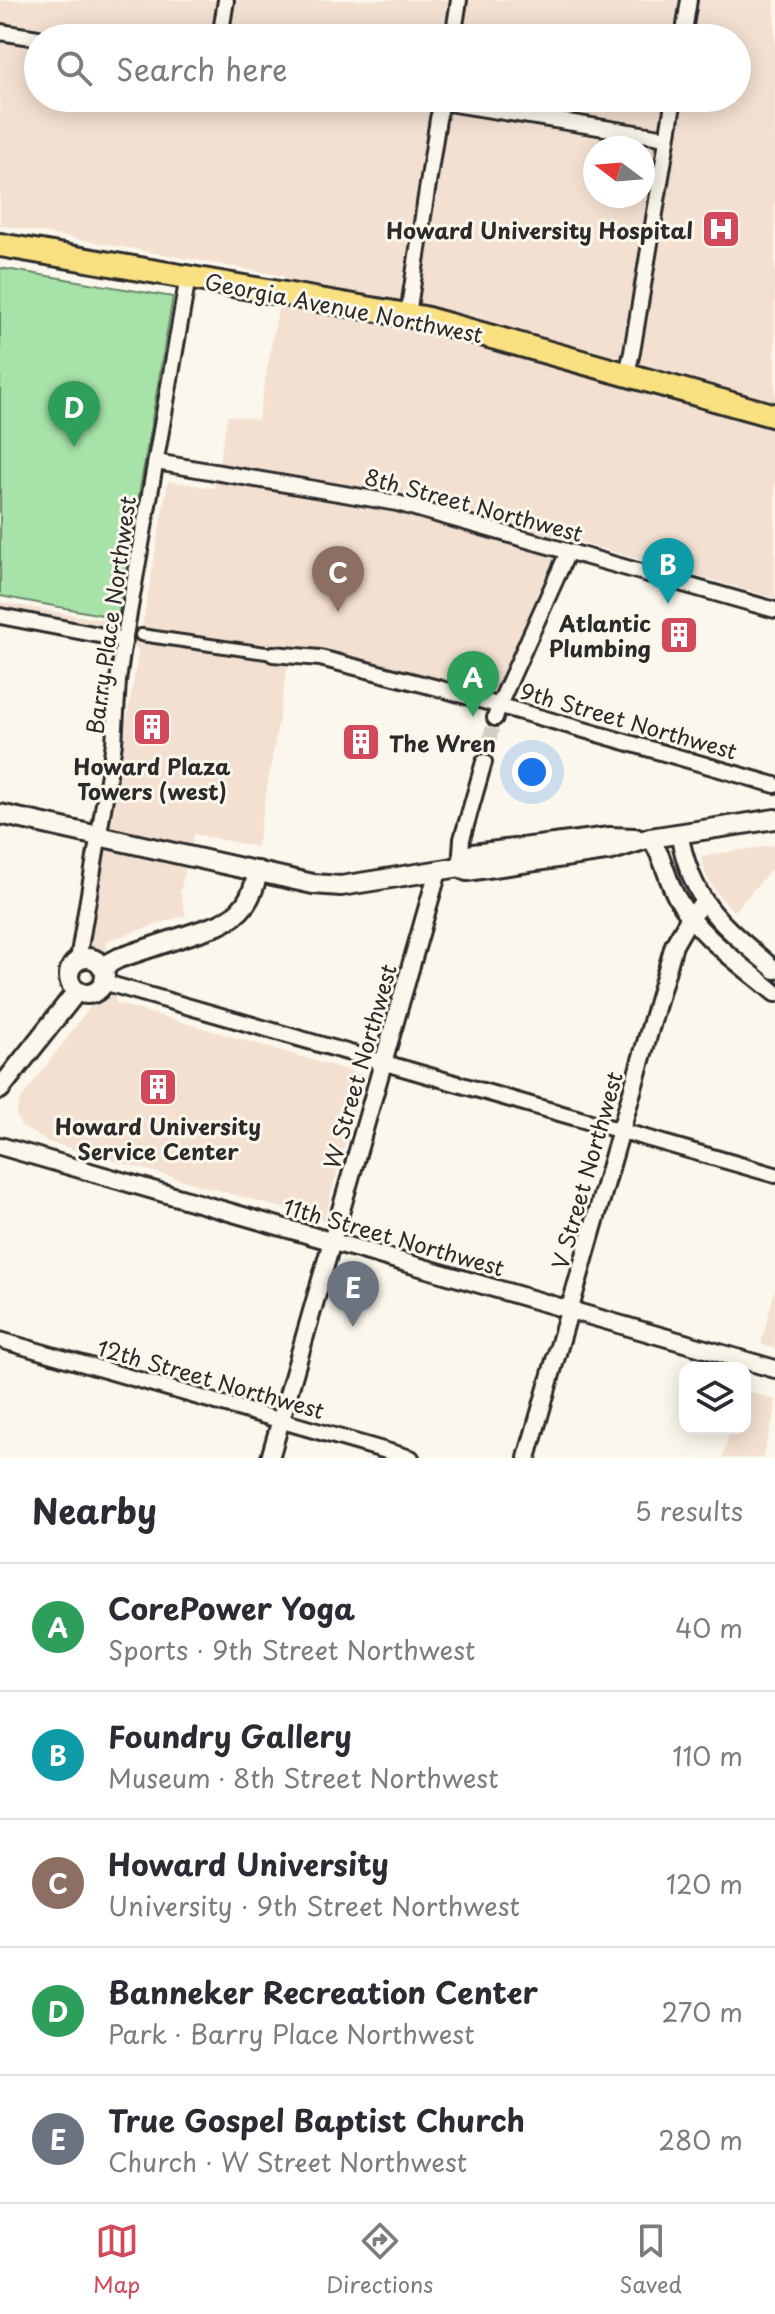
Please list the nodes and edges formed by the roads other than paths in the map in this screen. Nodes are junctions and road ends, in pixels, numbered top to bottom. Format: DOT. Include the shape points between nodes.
graph roads {
  1 [pos="226,0"];
  2 [pos="459,0"];
  3 [pos="689,0"];
  4 [pos="222,24"];
  5 [pos="455,24"];
  6 [pos="685,24"];
  7 [pos="0,32"];
  8 [pos="24,36"];
  9 [pos="440,112"];
  10 [pos="514,112"];
  11 [pos="672,112"];
  12 [pos="667,138"];
  13 [pos="0,245"];
  14 [pos="188,277"];
  15 [pos="408,314"];
  16 [pos="627,373"];
  17 [pos="775,416"];
  18 [pos="156,462"];
  19 [pos="568,552"];
  20 [pos="775,610"];
  21 [pos="0,616"];
  22 [pos="141,635"];
  23 [pos="125,640"];
  24 [pos="273,654"];
  25 [pos="497,712"];
  26 [pos="484,762"];
  27 [pos="775,785"];
  28 [pos="0,814"];
  29 [pos="775,819"];
  30 [pos="679,833"];
  31 [pos="98,836"];
  32 [pos="650,838"];
  33 [pos="460,867"];
  34 [pos="258,871"];
  35 [pos="438,871"];
  36 [pos="704,902"];
  37 [pos="690,917"];
  38 [pos="78,960"];
  39 [pos="775,970"];
  40 [pos="102,975"];
  41 [pos="77,991"];
  42 [pos="775,993"];
  43 [pos="383,1062"];
  44 [pos="0,1089"];
  45 [pos="621,1130"];
  46 [pos="0,1146"];
  47 [pos="775,1175"];
  48 [pos="332,1241"];
  49 [pos="569,1309"];
  50 [pos="0,1340"];
  51 [pos="775,1369"];
  52 [pos="280,1421"];
  53 [pos="270,1458"];
  54 [pos="411,1458"];
  55 [pos="527,1458"];
  1 -- 4 [label="street"];
  2 -- 5 [label="street"];
  3 -- 6 [label="street"];
  7 -- 8 [label="street"];
  9 -- 15 [label="street"];
  10 -- 12 [label="street"];
  11 -- 12 [label="street"];
  12 -- 16 [label="street"];
  13 -- 14 [label="highway, Georgia Avenue Northwest"];
  14 -- 15 [label="highway, Georgia Avenue Northwest"];
  14 -- 18 [label="street, Barry Place Northwest"];
  15 -- 16 [label="highway, Georgia Avenue Northwest"];
  16 -- 17 [label="highway, Georgia Avenue Northwest"];
  18 -- 19 [label="street, 8th Street Northwest" via="397,503"];
  18 -- 23 [label="street, Barry Place Northwest"];
  19 -- 20 [label="street, 8th Street Northwest"];
  19 -- 25 [label="street"];
  21 -- 23 [label="street"];
  22 -- 24 [label="street, 9th Street Northwest"];
  23 -- 31 [label="street, Barry Place Northwest"];
  24 -- 25 [label="street, 9th Street Northwest" via="320,658"];
  25 -- 27 [label="street, 9th Street Northwest"];
  26 -- 33 [label="street" via="462,839"];
  28 -- 31 [label="main road"];
  29 -- 30 [label="main road"];
  30 -- 32 [label="main road"];
  30 -- 36 [label="street" via="687,871"];
  31 -- 34 [label="main road"];
  31 -- 38 [label="street, Barry Place Northwest"];
  32 -- 33 [label="main road" via="610,837 473,854"];
  32 -- 37 [label="street"];
  33 -- 35 [label="main road"];
  34 -- 35 [label="main road" via="334,887"];
  34 -- 40 [label="main road" via="251,897 232,918 119,958"];
  35 -- 43 [label="street, W Street Northwest"];
  36 -- 37 [label="street, V Street Northwest"];
  36 -- 39 [label="street"];
  37 -- 42 [label="street"];
  37 -- 45 [label="street, V Street Northwest" via="674,945"];
  38 -- 40 [label="main road" via="94,960"];
  38 -- 41 [label="main road" via="69,978"];
  40 -- 41 [label="main road" via="97,991"];
  40 -- 43 [label="street"];
  41 -- 44 [label="main road"];
  43 -- 45 [label="street"];
  43 -- 48 [label="street, W Street Northwest"];
  45 -- 47 [label="street"];
  45 -- 49 [label="street, V Street Northwest"];
  46 -- 48 [label="street, 11th Street Northwest"];
  48 -- 49 [label="street, 11th Street Northwest"];
  48 -- 52 [label="street, W Street Northwest"];
  49 -- 51 [label="street, 11th Street Northwest"];
  49 -- 55 [label="street, V Street Northwest"];
  50 -- 52 [label="street, 12th Street Northwest"];
  52 -- 53 [label="street, W Street Northwest"];
  52 -- 54 [label="street, 12th Street Northwest"];
}
